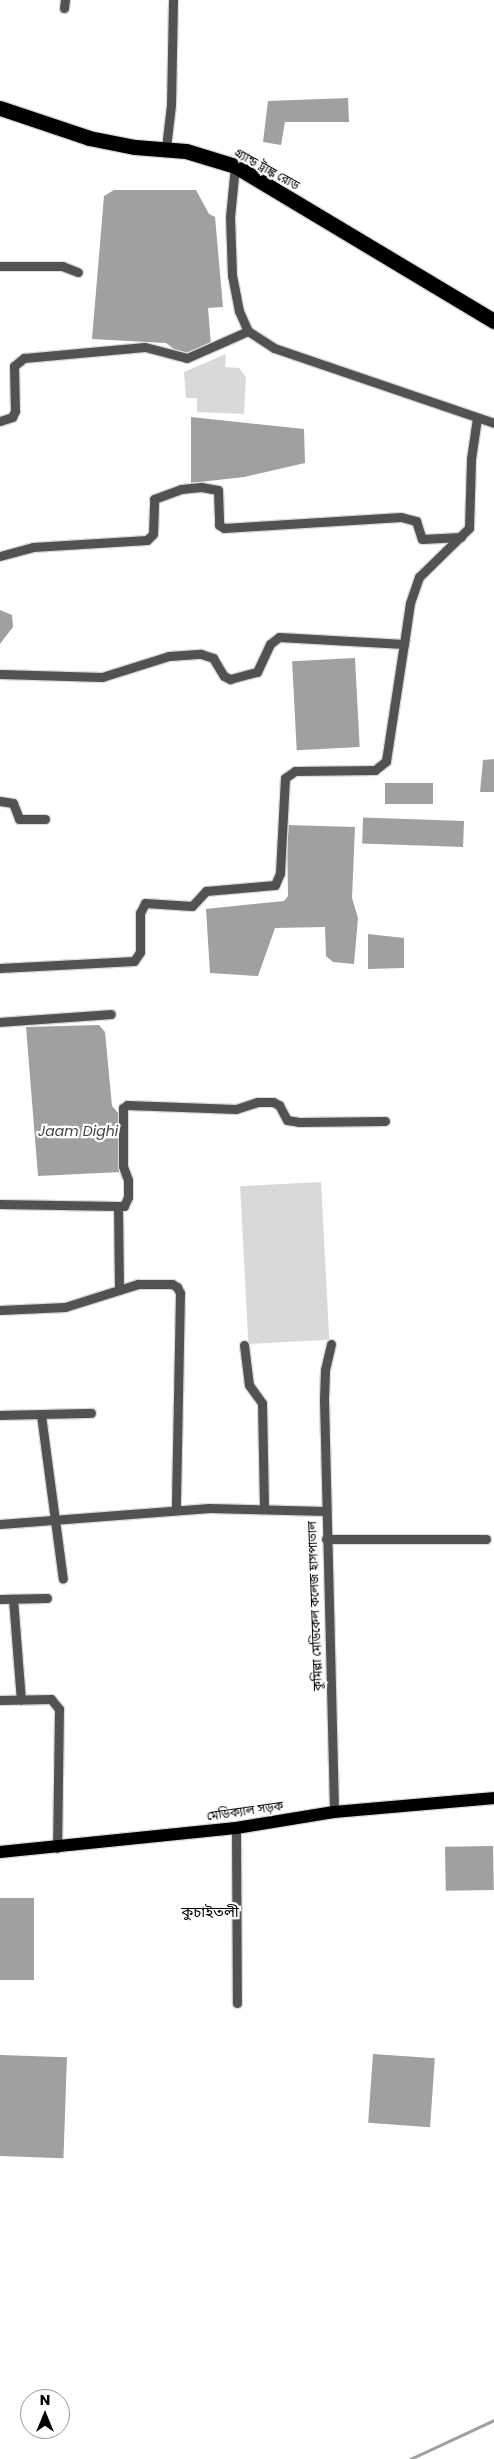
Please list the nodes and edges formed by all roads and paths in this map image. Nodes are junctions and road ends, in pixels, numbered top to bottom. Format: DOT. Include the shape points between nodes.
graph roads {
  1 [pos="173,0"];
  2 [pos="0,108"];
  3 [pos="166,148"];
  4 [pos="235,166"];
  5 [pos="0,266"];
  6 [pos="78,272"];
  7 [pos="494,321"];
  8 [pos="248,331"];
  9 [pos="477,418"];
  10 [pos="0,420"];
  11 [pos="494,423"];
  12 [pos="461,537"];
  13 [pos="0,556"];
  14 [pos="404,644"];
  15 [pos="0,674"];
  16 [pos="0,801"];
  17 [pos="45,819"];
  18 [pos="0,968"];
  19 [pos="112,1014"];
  20 [pos="0,1022"];
  21 [pos="385,1120"];
  22 [pos="0,1204"];
  23 [pos="118,1206"];
  24 [pos="119,1290"];
  25 [pos="0,1310"];
  26 [pos="331,1344"];
  27 [pos="244,1345"];
  28 [pos="91,1413"];
  29 [pos="0,1415"];
  30 [pos="41,1415"];
  31 [pos="264,1508"];
  32 [pos="176,1509"];
  33 [pos="325,1511"];
  34 [pos="56,1519"];
  35 [pos="0,1524"];
  36 [pos="326,1539"];
  37 [pos="486,1539"];
  38 [pos="63,1579"];
  39 [pos="47,1598"];
  40 [pos="0,1599"];
  41 [pos="13,1599"];
  42 [pos="0,1700"];
  43 [pos="21,1700"];
  44 [pos="494,1798"];
  45 [pos="334,1812"];
  46 [pos="236,1828"];
  47 [pos="57,1848"];
  48 [pos="0,1852"];
  49 [pos="237,2003"];
  1 -- 3 [label="street" via="171,105"];
  2 -- 3 [label="highway, গ্র্যান্ড ট্রাঙ্ক রোড" via="89,138 134,147"];
  3 -- 4 [label="highway, গ্র্যান্ড ট্রাঙ্ক রোড" via="207,156"];
  4 -- 7 [label="highway, গ্র্যান্ড ট্রাঙ্ক রোড"];
  4 -- 8 [label="street" via="230,217 232,275 239,311"];
  5 -- 6 [label="street" via="62,266"];
  8 -- 9 [label="street" via="274,348"];
  8 -- 10 [label="street" via="199,356 187,358 145,347 24,358 14,366 15,411 12,417"];
  9 -- 11 [label="street"];
  9 -- 12 [label="street" via="471,459 471,518 469,528"];
  12 -- 13 [label="street" via="422,539 416,521 401,517 224,528 220,525 218,490 201,487 181,489 154,499 153,534 148,540 33,547"];
  12 -- 14 [label="street" via="419,577 410,603"];
  14 -- 15 [label="street" via="279,637 270,644 257,672 230,679 224,676 213,658 201,654 169,656 102,677"];
  14 -- 18 [label="street" via="386,762 375,770 344,773 301,771 289,773 285,778 280,873 275,885 206,891 192,906 145,903 140,913 140,952 134,961"];
  16 -- 17 [label="street" via="13,803 18,819"];
  19 -- 20 [label="street"];
  21 -- 23 [label="street" via="299,1122 287,1120 279,1105 273,1102 236,1109 126,1105 123,1108 123,1166 128,1197 124,1206"];
  22 -- 23 [label="street"];
  23 -- 24 [label="street"];
  24 -- 25 [label="street" via="65,1307"];
  24 -- 32 [label="street" via="138,1284 172,1284 180,1293"];
  26 -- 33 [label="street, কুমিল্লা মেডিকেল কলেজ হাসপাতাল" via="324,1370"];
  27 -- 31 [label="street" via="249,1385 262,1403"];
  28 -- 30 [label="street"];
  29 -- 30 [label="street"];
  30 -- 34 [label="street"];
  31 -- 32 [label="street"];
  31 -- 33 [label="street"];
  32 -- 34 [label="street"];
  33 -- 36 [label="street, কুমিল্লা মেডিকেল কলেজ হাসপাতাল"];
  34 -- 35 [label="street"];
  34 -- 38 [label="street"];
  36 -- 37 [label="street"];
  36 -- 45 [label="street, কুমিল্লা মেডিকেল কলেজ হাসপাতাল"];
  39 -- 41 [label="street"];
  40 -- 41 [label="street"];
  41 -- 43 [label="street"];
  42 -- 43 [label="street"];
  43 -- 47 [label="street" via="51,1699 59,1709"];
  44 -- 45 [label="main road, মেডিক্যাল সড়ক"];
  45 -- 46 [label="main road, মেডিক্যাল সড়ক"];
  46 -- 47 [label="main road, মেডিক্যাল সড়ক"];
  46 -- 49 [label="street"];
  47 -- 48 [label="main road, মেডিক্যাল সড়ক"];
}
